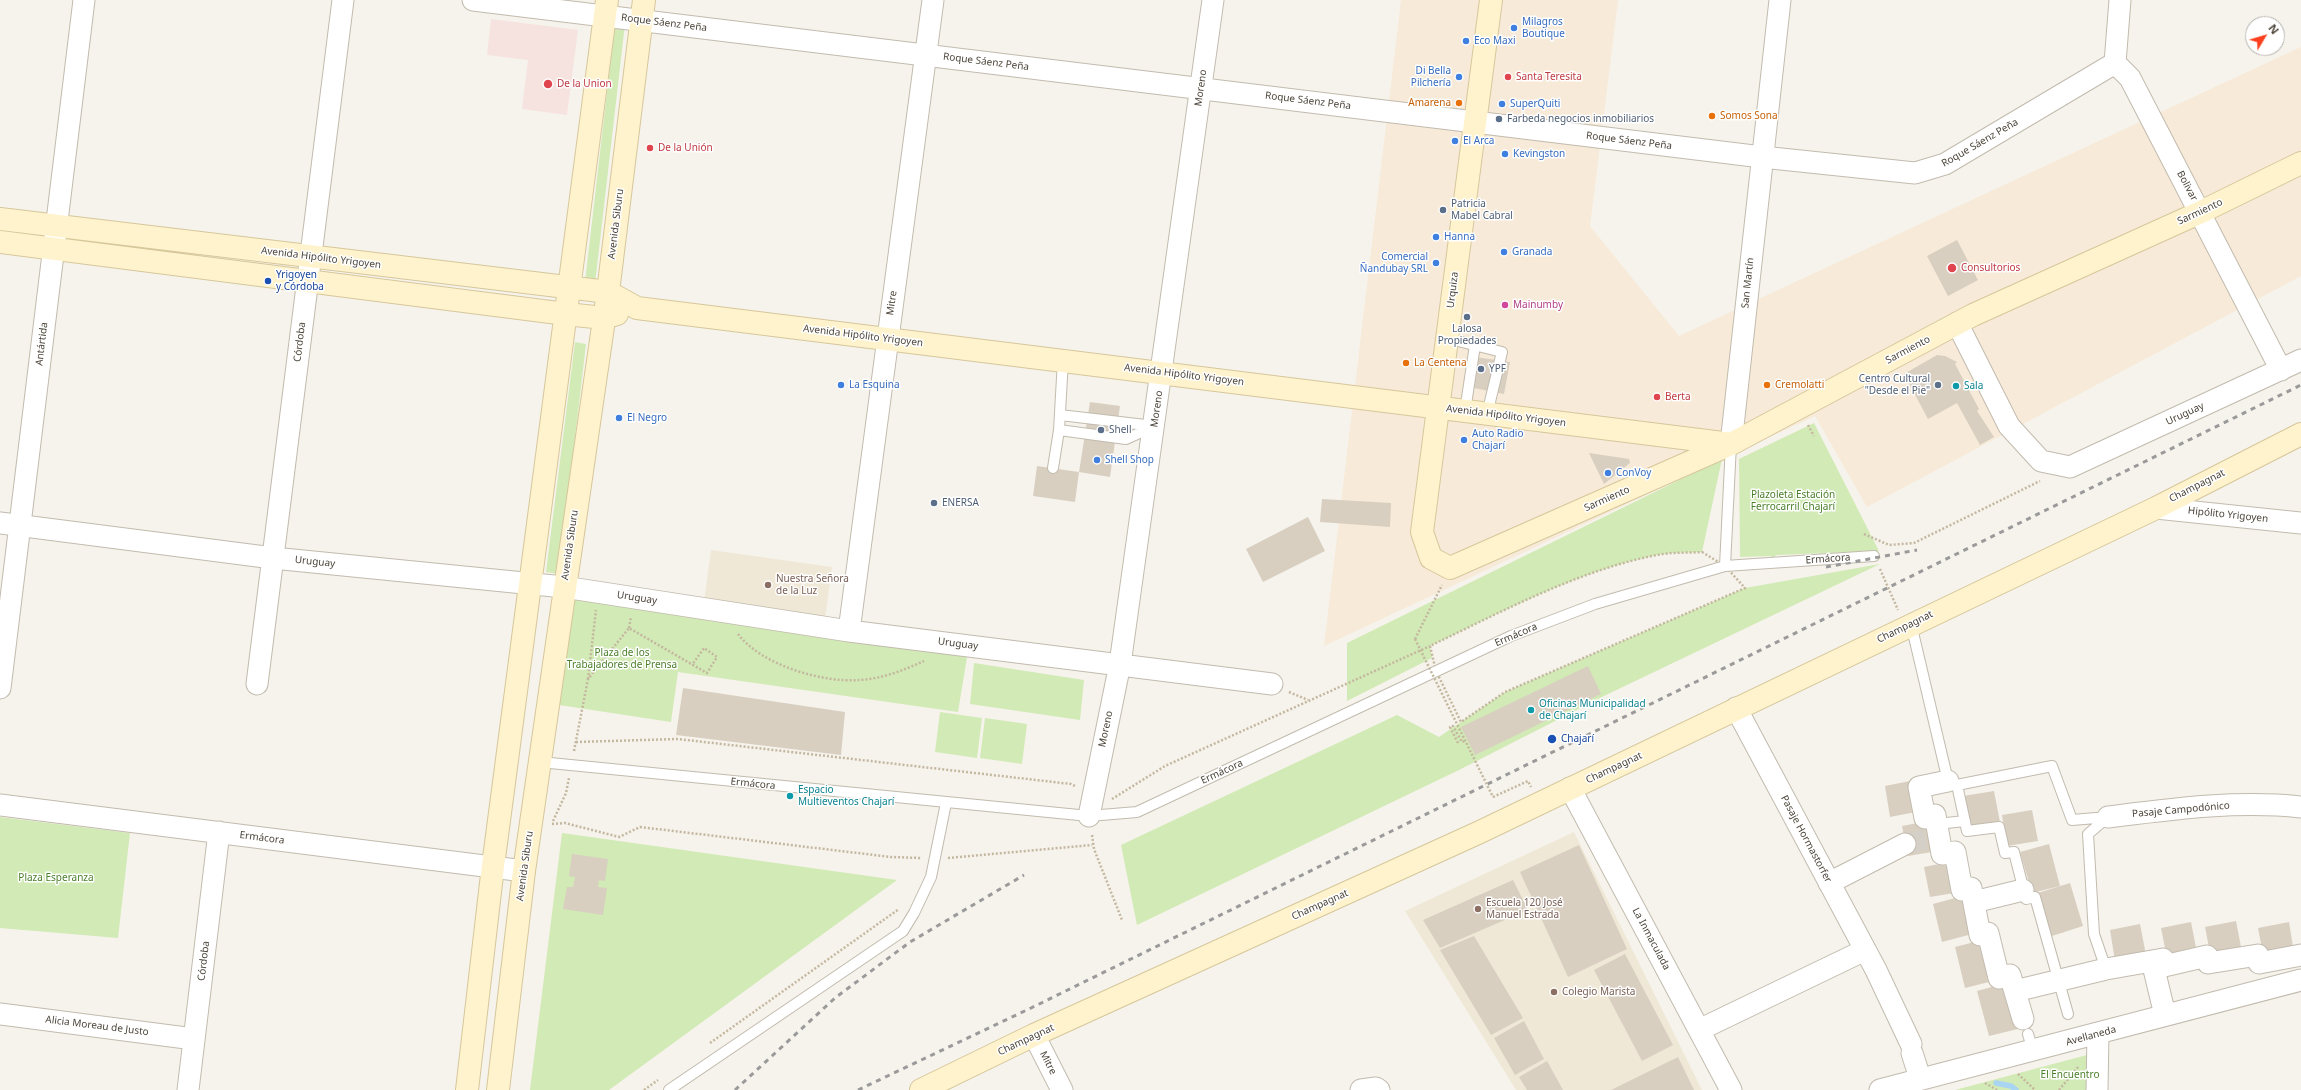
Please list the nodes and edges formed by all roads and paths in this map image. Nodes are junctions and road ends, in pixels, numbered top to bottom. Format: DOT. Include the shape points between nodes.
graph roads {
  1 [pos="84,0"];
  2 [pos="343,0"];
  3 [pos="473,0"];
  4 [pos="933,0"];
  5 [pos="1213,0"];
  6 [pos="1491,0"];
  7 [pos="1780,0"];
  8 [pos="2120,0"];
  9 [pos="606,8"];
  10 [pos="642,10"];
  11 [pos="926,55"];
  12 [pos="2115,63"];
  13 [pos="1201,88"];
  14 [pos="1475,122"];
  15 [pos="1762,157"];
  16 [pos="2301,164"];
  17 [pos="2201,212"];
  18 [pos="0,219"];
  19 [pos="56,226"];
  20 [pos="0,242"];
  21 [pos="54,248"];
  22 [pos="311,257"];
  23 [pos="308,281"];
  24 [pos="569,288"];
  25 [pos="608,292"];
  26 [pos="637,308"];
  27 [pos="566,314"];
  28 [pos="604,318"];
  29 [pos="1957,323"];
  30 [pos="887,338"];
  31 [pos="1446,338"];
  32 [pos="1475,345"];
  33 [pos="1063,360"];
  34 [pos="2301,360"];
  35 [pos="2281,370"];
  36 [pos="1162,372"];
  37 [pos="1437,408"];
  38 [pos="1465,411"];
  39 [pos="1487,414"];
  40 [pos="1060,415"];
  41 [pos="1807,423"];
  42 [pos="1154,426"];
  43 [pos="1059,430"];
  44 [pos="2301,434"];
  45 [pos="1814,436"];
  46 [pos="1731,444"];
  47 [pos="1053,468"];
  48 [pos="2041,481"];
  49 [pos="2156,508"];
  50 [pos="2301,523"];
  51 [pos="10,525"];
  52 [pos="1874,556"];
  53 [pos="273,558"];
  54 [pos="1725,566"];
  55 [pos="1450,568"];
  56 [pos="531,583"];
  57 [pos="564,587"];
  58 [pos="720,611"];
  59 [pos="631,614"];
  60 [pos="1908,625"];
  61 [pos="629,628"];
  62 [pos="850,631"];
  63 [pos="954,644"];
  64 [pos="1430,646"];
  65 [pos="1120,664"];
  66 [pos="692,665"];
  67 [pos="257,684"];
  68 [pos="1272,684"];
  69 [pos="0,688"];
  70 [pos="1736,708"];
  71 [pos="1464,741"];
  72 [pos="576,742"];
  73 [pos="1458,743"];
  74 [pos="540,762"];
  75 [pos="571,766"];
  76 [pos="1953,783"];
  77 [pos="1531,787"];
  78 [pos="1570,788"];
  79 [pos="566,793"];
  80 [pos="1092,795"];
  81 [pos="1113,799"];
  82 [pos="946,803"];
  83 [pos="0,804"];
  84 [pos="2301,807"];
  85 [pos="1095,816"];
  86 [pos="2108,817"];
  87 [pos="1964,821"];
  88 [pos="552,824"];
  89 [pos="219,832"];
  90 [pos="1937,833"];
  91 [pos="1905,844"];
  92 [pos="1092,845"];
  93 [pos="935,859"];
  94 [pos="493,866"];
  95 [pos="524,871"];
  96 [pos="1829,882"];
  97 [pos="2023,890"];
  98 [pos="1974,902"];
  99 [pos="901,907"];
  100 [pos="1122,920"];
  101 [pos="1865,950"];
  102 [pos="2301,955"];
  103 [pos="2152,961"];
  104 [pos="2106,969"];
  105 [pos="2059,980"];
  106 [pos="2301,980"];
  107 [pos="2015,991"];
  108 [pos="0,1014"];
  109 [pos="2165,1015"];
  110 [pos="2070,1026"];
  111 [pos="1699,1030"];
  112 [pos="2098,1034"];
  113 [pos="1034,1035"];
  114 [pos="2028,1035"];
  115 [pos="194,1039"];
  116 [pos="708,1044"];
  117 [pos="663,1076"];
  118 [pos="1920,1078"];
  119 [pos="188,1090"];
  120 [pos="467,1090"];
  121 [pos="498,1090"];
  122 [pos="644,1090"];
  123 [pos="669,1090"];
  124 [pos="921,1090"];
  125 [pos="1062,1090"];
  126 [pos="1731,1090"];
  127 [pos="1880,1090"];
  128 [pos="2097,1090"];
  1 -- 19 [label="street, Antártida"];
  2 -- 22 [label="street, Córdoba"];
  3 -- 9 [label="street, Roque Sáenz Peña"];
  4 -- 11 [label="street, Mitre"];
  5 -- 13 [label="street, Moreno"];
  6 -- 14 [label="street, Urquiza"];
  7 -- 15 [label="street, San Martín"];
  8 -- 12 [label="street"];
  9 -- 10 [label="street, Roque Sáenz Peña"];
  9 -- 24 [label="street"];
  10 -- 11 [label="street, Roque Sáenz Peña"];
  10 -- 25 [label="street, Avenida Siburu"];
  11 -- 13 [label="street, Roque Sáenz Peña"];
  11 -- 30 [label="street, Mitre"];
  12 -- 15 [label="street, Roque Sáenz Peña" via="1945,164 1915,173"];
  12 -- 17 [label="street, Bolivar" via="2130,78"];
  13 -- 14 [label="street, Roque Sáenz Peña"];
  13 -- 36 [label="street, Moreno"];
  14 -- 15 [label="street, Roque Sáenz Peña"];
  14 -- 31 [label="street, Urquiza"];
  15 -- 46 [label="street, San Martín"];
  16 -- 17 [label="street, Sarmiento"];
  17 -- 29 [label="street, Sarmiento"];
  17 -- 35 [label="street, Bolivar"];
  18 -- 19 [label="street, Avenida Hipólito Yrigoyen"];
  19 -- 21 [label="street, Antártida"];
  19 -- 22 [label="street, Avenida Hipólito Yrigoyen"];
  20 -- 21 [label="street, Avenida Hipólito Yrigoyen"];
  21 -- 23 [label="street, Avenida Hipólito Yrigoyen"];
  21 -- 51 [label="street, Antártida"];
  22 -- 23 [label="street, Córdoba"];
  22 -- 24 [label="street, Avenida Hipólito Yrigoyen"];
  23 -- 27 [label="street, Avenida Hipólito Yrigoyen"];
  23 -- 53 [label="street, Córdoba"];
  24 -- 25 [label="street, Avenida Hipólito Yrigoyen"];
  24 -- 27 [label="street"];
  25 -- 26 [label="street, Avenida Hipólito Yrigoyen"];
  25 -- 28 [label="street, Avenida Siburu"];
  26 -- 28 [label="street, Avenida Hipólito Yrigoyen"];
  26 -- 30 [label="street, Avenida Hipólito Yrigoyen"];
  27 -- 28 [label="street, Avenida Hipólito Yrigoyen"];
  27 -- 56 [label="street"];
  28 -- 57 [label="street, Avenida Siburu"];
  29 -- 35 [label="street, Uruguay" via="2009,426 2041,461 2070,467"];
  29 -- 46 [label="street, Sarmiento"];
  30 -- 33 [label="street, Avenida Hipólito Yrigoyen"];
  30 -- 62 [label="street, Mitre"];
  31 -- 32 [label="lane"];
  31 -- 37 [label="street, Urquiza"];
  32 -- 38 [label="lane"];
  32 -- 39 [label="lane" via="1502,352"];
  33 -- 36 [label="street, Avenida Hipólito Yrigoyen"];
  33 -- 40 [label="lane"];
  34 -- 35 [label="street, Uruguay"];
  36 -- 37 [label="street, Avenida Hipólito Yrigoyen"];
  36 -- 42 [label="street, Moreno"];
  37 -- 38 [label="street, Avenida Hipólito Yrigoyen"];
  37 -- 55 [label="street, Urquiza" via="1422,532 1431,558"];
  38 -- 39 [label="street, Avenida Hipólito Yrigoyen"];
  39 -- 46 [label="street, Avenida Hipólito Yrigoyen"];
  40 -- 42 [label="lane"];
  40 -- 43 [label="lane"];
  41 -- 45 [label="path"];
  42 -- 43 [label="lane" via="1126,439"];
  42 -- 65 [label="street, Moreno"];
  43 -- 47 [label="lane"];
  44 -- 49 [label="street, Champagnat"];
  46 -- 54 [label="lane, San Martín"];
  46 -- 55 [label="street, Sarmiento"];
  48 -- 52 [label="path" via="1914,543 1889,545 1864,534"];
  49 -- 50 [label="street, Hipólito Yrigoyen"];
  49 -- 60 [label="street, Champagnat"];
  51 -- 53 [label="street, Uruguay"];
  51 -- 69 [label="street, Antártida"];
  52 -- 54 [label="lane, Ermácora"];
  52 -- 60 [label="path"];
  53 -- 56 [label="street, Uruguay"];
  53 -- 67 [label="street, Córdoba"];
  54 -- 85 [label="lane, Ermácora" via="1595,604 1511,636 1137,812"];
  55 -- 71 [label="path, bridge" via="1415,639"];
  56 -- 57 [label="street, Uruguay"];
  56 -- 94 [label="street"];
  57 -- 58 [label="street, Uruguay"];
  57 -- 74 [label="street, Avenida Siburu"];
  58 -- 62 [label="street, Uruguay"];
  58 -- 63 [label="path" via="742,639 766,657 803,673 836,680 859,680 906,670"];
  59 -- 61 [label="path"];
  60 -- 70 [label="street, Champagnat"];
  60 -- 76 [label="lane"];
  61 -- 66 [label="path"];
  61 -- 72 [label="path" via="588,679"];
  62 -- 63 [label="street, Uruguay"];
  63 -- 65 [label="street, Uruguay"];
  64 -- 81 [label="path" via="1165,766"];
  65 -- 68 [label="street, Uruguay"];
  65 -- 80 [label="street, Moreno"];
  66 -- 66 [label="path" via="707,672 717,657 704,648"];
  70 -- 78 [label="street, Champagnat"];
  70 -- 96 [label="street, Pasaje Hormastorfer"];
  71 -- 73 [label="path" via="1462,742 1453,726 1450,727"];
  71 -- 77 [label="path, bridge" via="1493,797 1528,781"];
  72 -- 75 [label="path"];
  72 -- 80 [label="path" via="678,739 1071,784"];
  74 -- 75 [label="lane, Ermácora"];
  74 -- 95 [label="street, Avenida Siburu"];
  75 -- 79 [label="path"];
  75 -- 82 [label="lane, Ermácora"];
  76 -- 86 [label="lane" via="2052,766 2072,820"];
  76 -- 87 [label="lane"];
  76 -- 90 [label="street" via="1919,787 1925,818 1935,816"];
  78 -- 111 [label="street, La Inmaculada"];
  78 -- 113 [label="street, Champagnat" via="1480,832"];
  80 -- 81 [label="path"];
  80 -- 85 [label="street, Moreno"];
  81 -- 85 [label="path"];
  82 -- 85 [label="lane, Ermácora"];
  82 -- 93 [label="lane"];
  83 -- 89 [label="street, Ermácora"];
  84 -- 86 [label="street, Pasaje Campodónico" via="2212,805"];
  85 -- 92 [label="path"];
  86 -- 104 [label="lane" via="2088,834 2094,934"];
  87 -- 90 [label="lane"];
  87 -- 97 [label="lane" via="1967,831 1999,827 2005,853 2014,852"];
  88 -- 93 [label="path" via="565,823 619,838 640,827 891,857"];
  89 -- 94 [label="street, Ermácora"];
  89 -- 115 [label="street, Córdoba"];
  90 -- 98 [label="street" via="1942,854 1955,852 1962,890 1971,888"];
  91 -- 96 [label="street"];
  92 -- 93 [label="path"];
  92 -- 100 [label="path"];
  93 -- 123 [label="lane" via="927,889 903,932"];
  94 -- 95 [label="street, Ermácora"];
  94 -- 120 [label="street"];
  95 -- 121 [label="street, Avenida Siburu"];
  96 -- 101 [label="street, Pasaje Hormastorfer"];
  97 -- 98 [label="street"];
  97 -- 105 [label="lane" via="2026,899 2035,897"];
  98 -- 107 [label="street" via="1980,935 1988,933 1999,978 2010,976"];
  99 -- 116 [label="path"];
  101 -- 111 [label="street"];
  101 -- 118 [label="street, Pasaje Hormastorfer" via="1912,1049"];
  102 -- 103 [label="street" via="2259,963 2258,955 2208,963 2207,956 2164,966 2163,959"];
  103 -- 104 [label="street"];
  103 -- 109 [label="street"];
  104 -- 105 [label="street"];
  105 -- 107 [label="street"];
  105 -- 110 [label="lane"];
  106 -- 109 [label="street, Avellaneda"];
  107 -- 114 [label="street"];
  108 -- 115 [label="street, Alicia Moreau de Justo"];
  109 -- 112 [label="street, Avellaneda"];
  110 -- 112 [label="street, Avellaneda"];
  110 -- 114 [label="street, Avellaneda"];
  111 -- 126 [label="street, La Inmaculada"];
  112 -- 128 [label="street"];
  113 -- 124 [label="street, Champagnat"];
  113 -- 125 [label="street, Mitre"];
  114 -- 118 [label="street, Avellaneda"];
  115 -- 119 [label="street, Córdoba"];
  117 -- 122 [label="path"];
  118 -- 127 [label="street, Avellaneda"];
}
